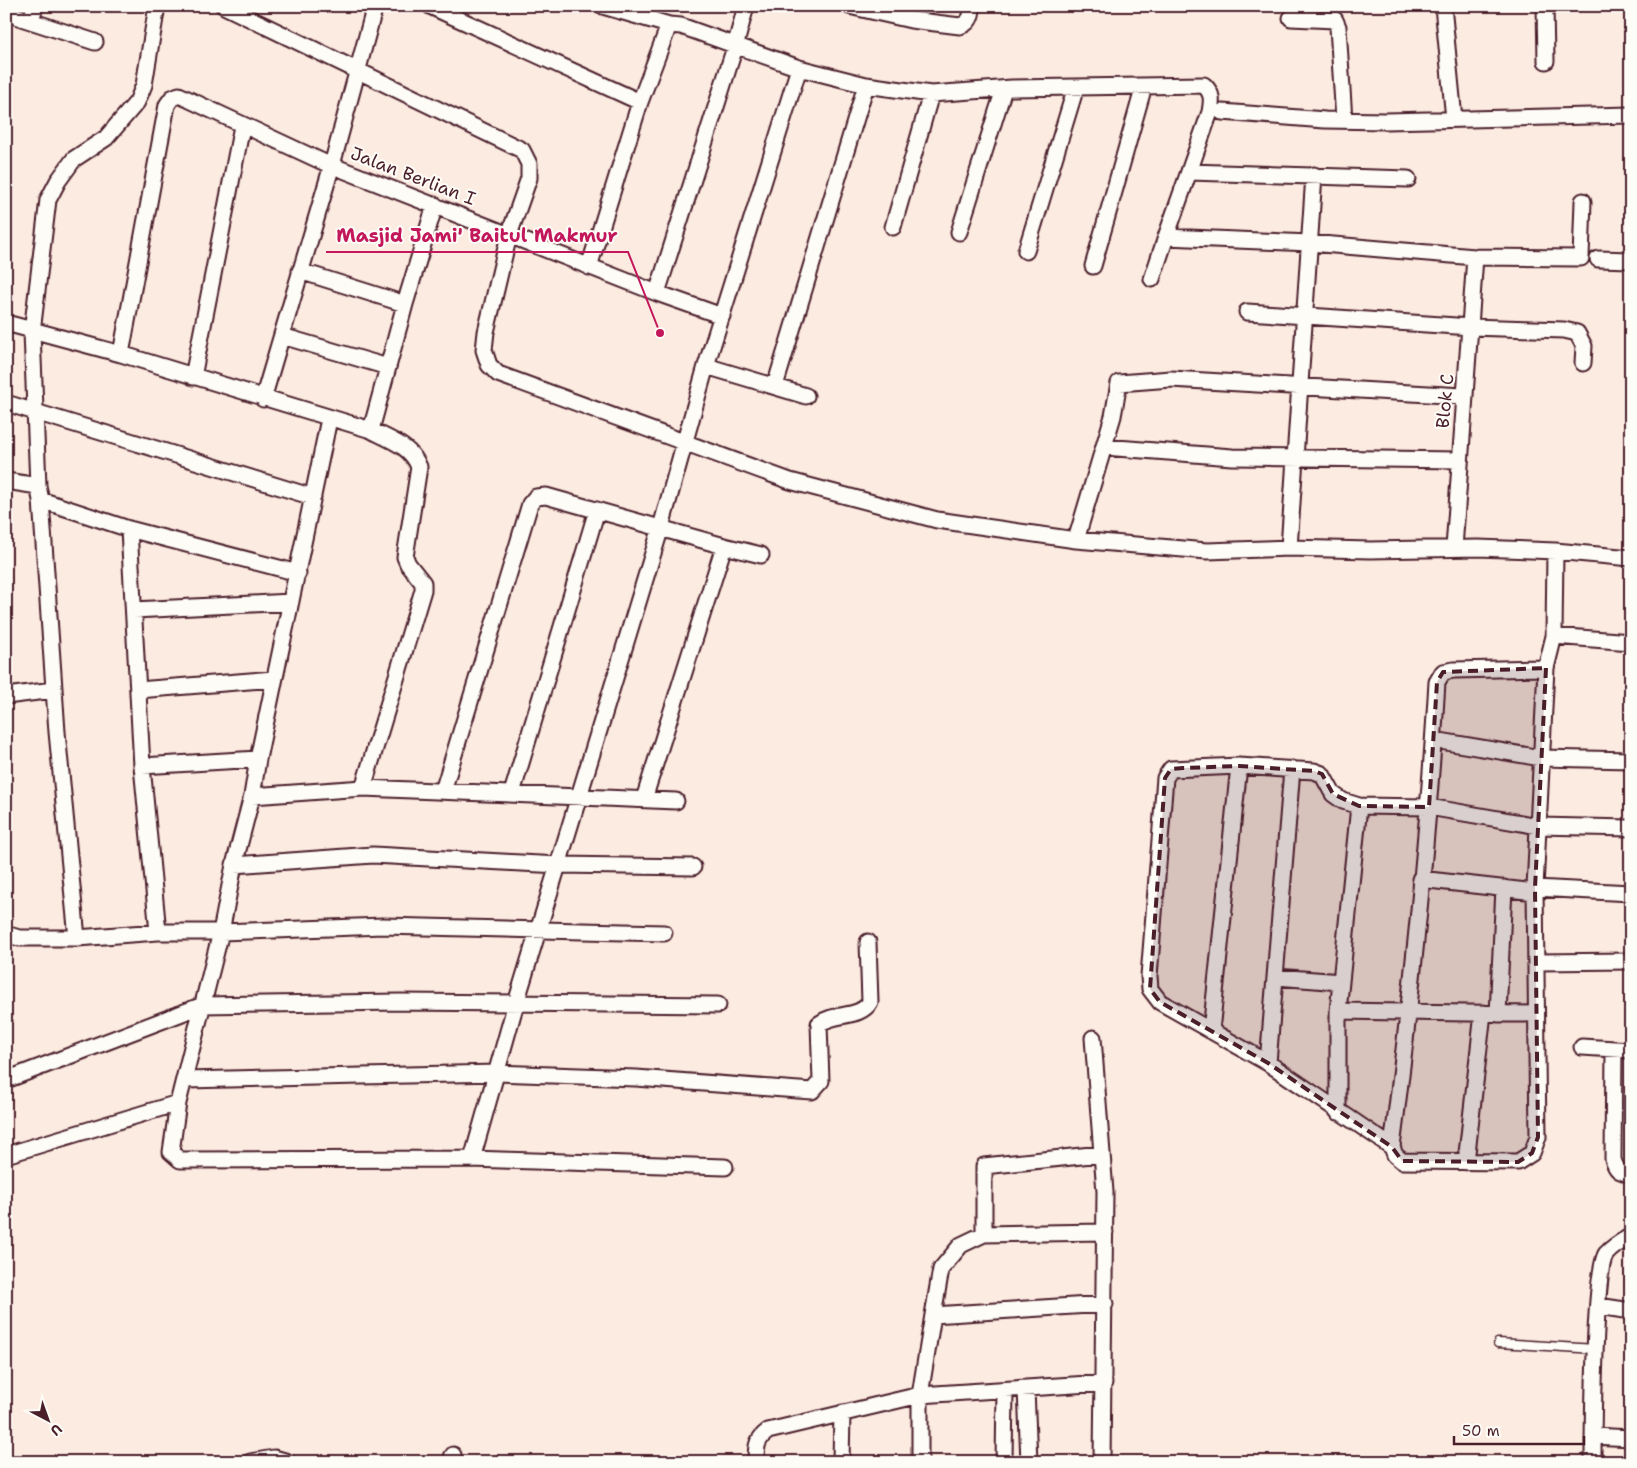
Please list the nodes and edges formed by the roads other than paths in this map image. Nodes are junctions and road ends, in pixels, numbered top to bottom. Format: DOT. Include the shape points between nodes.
graph roads {
  1 [pos="157,6"];
  2 [pos="224,6"];
  3 [pos="375,6"];
  4 [pos="430,6"];
  5 [pos="603,6"];
  6 [pos="746,6"];
  7 [pos="849,6"];
  8 [pos="972,6"];
  9 [pos="1444,6"];
  10 [pos="1545,6"];
  11 [pos="6,13"];
  12 [pos="911,13"];
  13 [pos="33,14"];
  14 [pos="1291,18"];
  15 [pos="669,25"];
  16 [pos="95,42"];
  17 [pos="736,47"];
  18 [pos="1546,61"];
  19 [pos="799,68"];
  20 [pos="357,70"];
  21 [pos="866,85"];
  22 [pos="1144,86"];
  23 [pos="1076,87"];
  24 [pos="1004,89"];
  25 [pos="931,94"];
  26 [pos="640,102"];
  27 [pos="1222,112"];
  28 [pos="1631,115"];
  29 [pos="1454,119"];
  30 [pos="1344,120"];
  31 [pos="242,126"];
  32 [pos="332,165"];
  33 [pos="1189,172"];
  34 [pos="1314,175"];
  35 [pos="1408,179"];
  36 [pos="1583,201"];
  37 [pos="435,205"];
  38 [pos="893,227"];
  39 [pos="959,232"];
  40 [pos="509,234"];
  41 [pos="1166,236"];
  42 [pos="1310,243"];
  43 [pos="1026,251"];
  44 [pos="1475,257"];
  45 [pos="1598,258"];
  46 [pos="1631,260"];
  47 [pos="1093,266"];
  48 [pos="589,267"];
  49 [pos="300,271"];
  50 [pos="1152,279"];
  51 [pos="656,293"];
  52 [pos="405,304"];
  53 [pos="1247,312"];
  54 [pos="722,316"];
  55 [pos="1305,316"];
  56 [pos="6,323"];
  57 [pos="1470,327"];
  58 [pos="32,332"];
  59 [pos="282,336"];
  60 [pos="121,354"];
  61 [pos="1583,363"];
  62 [pos="706,366"];
  63 [pos="388,367"];
  64 [pos="193,377"];
  65 [pos="775,386"];
  66 [pos="1301,387"];
  67 [pos="806,396"];
  68 [pos="1463,396"];
  69 [pos="263,399"];
  70 [pos="6,403"];
  71 [pos="35,410"];
  72 [pos="329,419"];
  73 [pos="371,430"];
  74 [pos="684,443"];
  75 [pos="1104,447"];
  76 [pos="1295,458"];
  77 [pos="1460,460"];
  78 [pos="6,481"];
  79 [pos="39,493"];
  80 [pos="313,496"];
  81 [pos="597,510"];
  82 [pos="661,527"];
  83 [pos="129,529"];
  84 [pos="1076,540"];
  85 [pos="724,546"];
  86 [pos="1289,548"];
  87 [pos="1454,548"];
  88 [pos="1556,551"];
  89 [pos="761,555"];
  90 [pos="1631,558"];
  91 [pos="298,573"];
  92 [pos="291,602"];
  93 [pos="134,610"];
  94 [pos="1554,636"];
  95 [pos="1631,642"];
  96 [pos="1546,668"];
  97 [pos="274,679"];
  98 [pos="54,690"];
  99 [pos="138,690"];
  100 [pos="6,696"];
  101 [pos="1434,740"];
  102 [pos="1541,758"];
  103 [pos="258,759"];
  104 [pos="1631,760"];
  105 [pos="142,766"];
  106 [pos="1239,766"];
  107 [pos="1292,769"];
  108 [pos="363,788"];
  109 [pos="443,791"];
  110 [pos="512,793"];
  111 [pos="252,796"];
  112 [pos="580,798"];
  113 [pos="644,799"];
  114 [pos="676,801"];
  115 [pos="1359,806"];
  116 [pos="1429,807"];
  117 [pos="1538,826"];
  118 [pos="1631,828"];
  119 [pos="234,865"];
  120 [pos="559,865"];
  121 [pos="692,867"];
  122 [pos="1420,879"];
  123 [pos="1504,888"];
  124 [pos="1535,890"];
  125 [pos="1631,893"];
  126 [pos="158,932"];
  127 [pos="221,932"];
  128 [pos="539,932"];
  129 [pos="664,933"];
  130 [pos="6,934"];
  131 [pos="77,938"];
  132 [pos="868,942"];
  133 [pos="1631,961"];
  134 [pos="1537,962"];
  135 [pos="1276,977"];
  136 [pos="1341,982"];
  137 [pos="516,1003"];
  138 [pos="203,1005"];
  139 [pos="718,1005"];
  140 [pos="1338,1011"];
  141 [pos="1409,1012"];
  142 [pos="1483,1013"];
  143 [pos="1498,1014"];
  144 [pos="1536,1014"];
  145 [pos="1211,1031"];
  146 [pos="1093,1038"];
  147 [pos="1582,1047"];
  148 [pos="1614,1050"];
  149 [pos="1631,1050"];
  150 [pos="1268,1063"];
  151 [pos="498,1073"];
  152 [pos="6,1080"];
  153 [pos="185,1080"];
  154 [pos="178,1103"];
  155 [pos="1338,1112"];
  156 [pos="1392,1147"];
  157 [pos="1101,1154"];
  158 [pos="6,1155"];
  159 [pos="472,1159"];
  160 [pos="1466,1162"];
  161 [pos="725,1167"];
  162 [pos="1631,1174"];
  163 [pos="1105,1232"];
  164 [pos="984,1234"];
  165 [pos="1631,1236"];
  166 [pos="1105,1304"];
  167 [pos="1598,1306"];
  168 [pos="1631,1311"];
  169 [pos="933,1315"];
  170 [pos="1498,1343"];
  171 [pos="1596,1349"];
  172 [pos="1104,1383"];
  173 [pos="1026,1388"];
  174 [pos="1005,1390"];
  175 [pos="920,1394"];
  176 [pos="842,1413"];
  177 [pos="1593,1436"];
  178 [pos="1631,1438"];
  179 [pos="250,1462"];
  180 [pos="288,1462"];
  181 [pos="756,1462"];
  182 [pos="841,1462"];
  183 [pos="920,1462"];
  184 [pos="1004,1462"];
  185 [pos="1029,1462"];
  186 [pos="1102,1462"];
  187 [pos="1593,1462"];
  1 -- 58 [label="street" via="144,85 137,102 106,138 74,159 48,200"];
  2 -- 20 [label="street"];
  3 -- 20 [label="street"];
  4 -- 26 [label="street"];
  5 -- 15 [label="street"];
  6 -- 17 [label="street"];
  7 -- 12 [label="street"];
  8 -- 12 [label="street" via="972,16 960,26"];
  9 -- 29 [label="street"];
  10 -- 18 [label="street"];
  11 -- 13 [label="street"];
  13 -- 16 [label="street"];
  14 -- 30 [label="street" via="1335,20"];
  15 -- 17 [label="street" via="681,26"];
  15 -- 26 [label="street"];
  17 -- 19 [label="street"];
  17 -- 51 [label="street"];
  19 -- 21 [label="street"];
  19 -- 54 [label="street"];
  20 -- 32 [label="street"];
  20 -- 40 [label="street" via="522,150 529,164 529,178"];
  21 -- 25 [label="street"];
  21 -- 65 [label="street"];
  22 -- 23 [label="street"];
  22 -- 33 [label="street" via="1204,85 1210,90 1210,112"];
  22 -- 47 [label="street"];
  23 -- 24 [label="street"];
  23 -- 43 [label="street"];
  24 -- 25 [label="street"];
  24 -- 39 [label="street"];
  25 -- 38 [label="street"];
  26 -- 48 [label="street"];
  27 -- 30 [label="street"];
  28 -- 29 [label="street"];
  29 -- 30 [label="street"];
  31 -- 32 [label="street, Jalan Berlian I"];
  31 -- 60 [label="street, Jalan Berlian I" via="179,95 167,105"];
  31 -- 64 [label="street"];
  32 -- 37 [label="street, Jalan Berlian I"];
  32 -- 49 [label="street"];
  33 -- 34 [label="street"];
  33 -- 41 [label="street"];
  34 -- 35 [label="street"];
  34 -- 42 [label="street"];
  36 -- 44 [label="street" via="1581,258"];
  37 -- 40 [label="street, Jalan Berlian I"];
  37 -- 52 [label="street"];
  40 -- 48 [label="street, Jalan Berlian I"];
  40 -- 74 [label="street" via="486,332 484,350 489,366 498,374"];
  41 -- 42 [label="street"];
  41 -- 50 [label="street"];
  42 -- 44 [label="street"];
  42 -- 55 [label="street"];
  44 -- 57 [label="street, Blok C"];
  45 -- 46 [label="street"];
  48 -- 51 [label="street, Jalan Berlian I"];
  49 -- 52 [label="street"];
  49 -- 59 [label="street"];
  51 -- 54 [label="street, Jalan Berlian I"];
  52 -- 63 [label="street"];
  53 -- 55 [label="street"];
  54 -- 62 [label="street"];
  55 -- 57 [label="street"];
  55 -- 66 [label="street"];
  56 -- 58 [label="street"];
  57 -- 61 [label="street" via="1577,333 1584,346"];
  57 -- 68 [label="street, Blok C"];
  58 -- 60 [label="street"];
  58 -- 71 [label="street"];
  59 -- 63 [label="street"];
  59 -- 69 [label="street"];
  60 -- 64 [label="street"];
  62 -- 65 [label="street"];
  62 -- 74 [label="street"];
  63 -- 73 [label="street"];
  64 -- 69 [label="street"];
  65 -- 67 [label="street"];
  66 -- 68 [label="street"];
  66 -- 75 [label="street" via="1171,379 1119,383"];
  66 -- 76 [label="street"];
  68 -- 77 [label="street, Blok C"];
  69 -- 72 [label="street"];
  70 -- 71 [label="street"];
  71 -- 79 [label="street"];
  71 -- 80 [label="street"];
  72 -- 73 [label="street"];
  72 -- 80 [label="street"];
  73 -- 108 [label="street" via="409,450 416,458 419,467 405,557 423,583"];
  74 -- 82 [label="street"];
  74 -- 84 [label="street" via="790,481 937,520"];
  75 -- 76 [label="street" via="1232,458"];
  75 -- 84 [label="street"];
  76 -- 77 [label="street"];
  76 -- 86 [label="street"];
  77 -- 87 [label="street, Blok C"];
  78 -- 79 [label="street"];
  79 -- 83 [label="street"];
  79 -- 98 [label="street"];
  80 -- 91 [label="street"];
  81 -- 82 [label="street"];
  81 -- 109 [label="street" via="546,496 536,497 530,504"];
  81 -- 110 [label="street"];
  82 -- 85 [label="street"];
  82 -- 112 [label="street"];
  83 -- 91 [label="street"];
  83 -- 93 [label="street"];
  84 -- 86 [label="street" via="1208,551"];
  85 -- 89 [label="street"];
  85 -- 113 [label="street"];
  86 -- 87 [label="street"];
  87 -- 88 [label="street"];
  88 -- 90 [label="street"];
  88 -- 94 [label="street"];
  91 -- 92 [label="street"];
  92 -- 93 [label="street"];
  92 -- 97 [label="street"];
  93 -- 99 [label="street"];
  94 -- 95 [label="street"];
  94 -- 96 [label="street"];
  96 -- 101 [label="street" via="1444,672 1437,682"];
  96 -- 102 [label="street"];
  97 -- 99 [label="street"];
  97 -- 103 [label="street"];
  98 -- 100 [label="street"];
  98 -- 131 [label="street"];
  99 -- 105 [label="street"];
  101 -- 102 [label="street"];
  101 -- 116 [label="street"];
  102 -- 104 [label="street"];
  102 -- 117 [label="street"];
  103 -- 105 [label="street"];
  103 -- 111 [label="street"];
  105 -- 126 [label="street"];
  106 -- 107 [label="street"];
  106 -- 145 [label="street"];
  106 -- 145 [label="street" via="1171,769 1165,778 1150,989 1160,1002"];
  107 -- 115 [label="street" via="1322,774 1333,794"];
  107 -- 135 [label="street"];
  108 -- 109 [label="street"];
  108 -- 111 [label="street"];
  109 -- 110 [label="street"];
  110 -- 112 [label="street"];
  111 -- 119 [label="street"];
  112 -- 113 [label="street"];
  112 -- 120 [label="street"];
  113 -- 114 [label="street"];
  115 -- 116 [label="street"];
  115 -- 136 [label="street"];
  116 -- 117 [label="street"];
  116 -- 122 [label="street"];
  117 -- 118 [label="street"];
  117 -- 124 [label="street"];
  119 -- 120 [label="street" via="372,855"];
  119 -- 127 [label="street"];
  120 -- 121 [label="street"];
  120 -- 128 [label="street"];
  122 -- 123 [label="street"];
  122 -- 141 [label="street"];
  123 -- 124 [label="street"];
  123 -- 143 [label="street"];
  124 -- 125 [label="street"];
  124 -- 134 [label="street"];
  126 -- 127 [label="street"];
  126 -- 131 [label="street"];
  127 -- 128 [label="street" via="383,926"];
  127 -- 138 [label="street"];
  128 -- 129 [label="street"];
  128 -- 137 [label="street"];
  130 -- 131 [label="street" via="19,938"];
  132 -- 151 [label="street" via="870,1002 859,1012 826,1019 819,1024 821,1081 812,1090"];
  133 -- 134 [label="street"];
  134 -- 144 [label="street"];
  135 -- 136 [label="street"];
  135 -- 150 [label="street"];
  136 -- 140 [label="street"];
  137 -- 138 [label="street"];
  137 -- 139 [label="street"];
  137 -- 151 [label="street"];
  138 -- 152 [label="street"];
  138 -- 153 [label="street"];
  140 -- 141 [label="street"];
  140 -- 155 [label="street"];
  141 -- 142 [label="street"];
  141 -- 156 [label="street"];
  142 -- 143 [label="street"];
  142 -- 160 [label="street"];
  143 -- 144 [label="street"];
  144 -- 160 [label="street" via="1538,1137 1532,1153 1518,1162"];
  145 -- 150 [label="street"];
  146 -- 157 [label="street"];
  147 -- 148 [label="street"];
  148 -- 149 [label="street"];
  148 -- 162 [label="street" via="1613,1159 1615,1168 1621,1173"];
  150 -- 155 [label="street"];
  151 -- 153 [label="street"];
  151 -- 159 [label="street"];
  153 -- 154 [label="street"];
  154 -- 158 [label="street"];
  154 -- 159 [label="street" via="171,1152 180,1160"];
  155 -- 156 [label="street"];
  156 -- 160 [label="street" via="1402,1162"];
  157 -- 163 [label="street"];
  157 -- 164 [label="street" via="984,1166"];
  159 -- 161 [label="street"];
  163 -- 164 [label="street"];
  163 -- 166 [label="street"];
  164 -- 169 [label="street" via="961,1245 941,1269"];
  165 -- 167 [label="street" via="1606,1255"];
  166 -- 169 [label="street"];
  166 -- 172 [label="street"];
  167 -- 168 [label="street"];
  167 -- 171 [label="street"];
  169 -- 175 [label="street"];
  170 -- 171 [label="lane"];
  171 -- 177 [label="street"];
  172 -- 173 [label="street"];
  172 -- 186 [label="street"];
  173 -- 174 [label="street"];
  173 -- 185 [label="street"];
  174 -- 175 [label="street"];
  174 -- 184 [label="street"];
  175 -- 176 [label="street"];
  175 -- 183 [label="street"];
  176 -- 181 [label="street" via="768,1431 756,1445"];
  176 -- 182 [label="street"];
  177 -- 178 [label="street"];
  177 -- 187 [label="street"];
  179 -- 180 [label="street" via="274,1458"];
}
